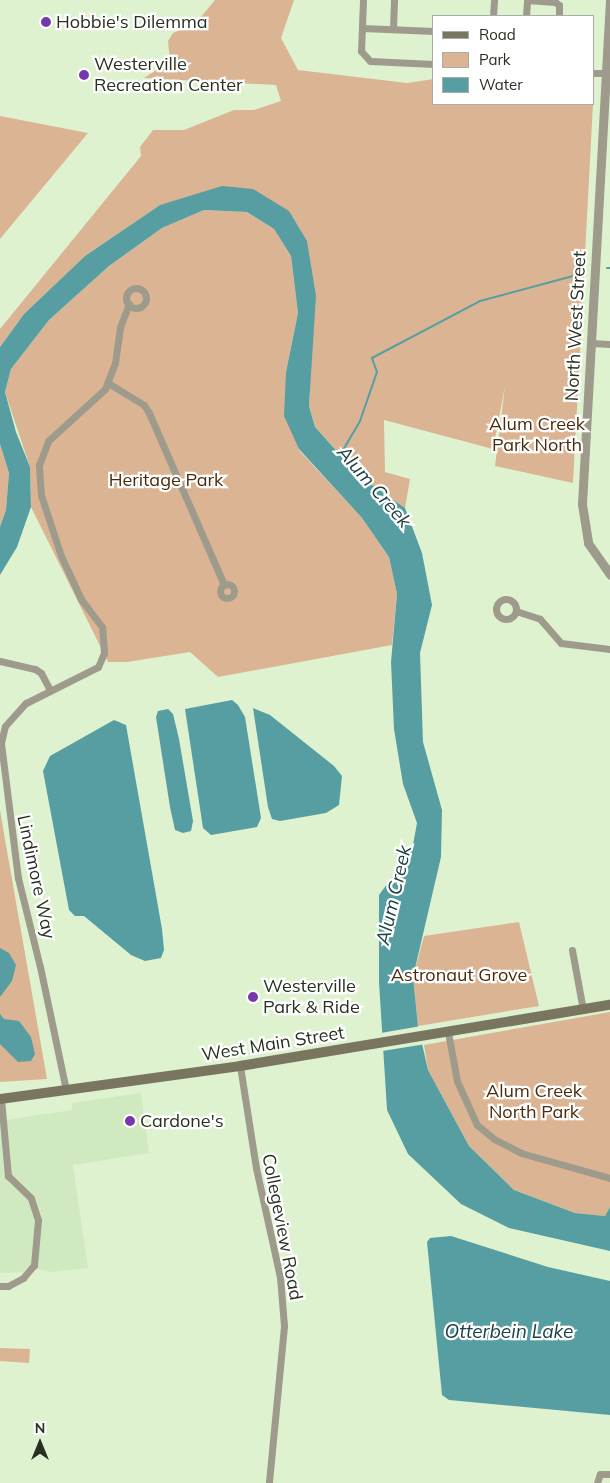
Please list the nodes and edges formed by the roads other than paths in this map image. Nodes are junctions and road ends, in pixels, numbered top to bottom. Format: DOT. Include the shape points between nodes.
graph roads {
  1 [pos="363,0"];
  2 [pos="394,0"];
  3 [pos="494,0"];
  4 [pos="527,0"];
  5 [pos="610,0"];
  6 [pos="493,15"];
  7 [pos="526,15"];
  8 [pos="559,15"];
  9 [pos="362,28"];
  10 [pos="393,29"];
  11 [pos="432,31"];
  12 [pos="432,64"];
  13 [pos="595,73"];
  14 [pos="606,73"];
  15 [pos="129,304"];
  16 [pos="592,343"];
  17 [pos="610,344"];
  18 [pos="108,383"];
  19 [pos="610,575"];
  20 [pos="224,585"];
  21 [pos="516,611"];
  22 [pos="610,649"];
  23 [pos="0,661"];
  24 [pos="50,690"];
  25 [pos="572,950"];
  26 [pos="610,1005"];
  27 [pos="583,1010"];
  28 [pos="448,1032"];
  29 [pos="240,1066"];
  30 [pos="66,1090"];
  31 [pos="0,1099"];
  32 [pos="2,1132"];
  33 [pos="610,1178"];
  34 [pos="0,1286"];
  35 [pos="610,1474"];
  36 [pos="269,1483"];
  37 [pos="598,1483"];
  1 -- 9 [label="street"];
  2 -- 10 [label="street"];
  3 -- 6 [label="street"];
  4 -- 7 [label="street"];
  4 -- 8 [label="street" via="555,2"];
  5 -- 14 [label="street, North West Street"];
  9 -- 10 [label="street"];
  9 -- 12 [label="street" via="361,51 370,61"];
  10 -- 11 [label="street"];
  13 -- 14 [label="street"];
  14 -- 16 [label="street, North West Street"];
  15 -- 18 [label="street" via="120,327 115,363"];
  16 -- 17 [label="street"];
  16 -- 19 [label="street, North West Street" via="583,517 591,550"];
  18 -- 20 [label="street" via="144,405 149,413"];
  18 -- 24 [label="street, Lindimore Way" via="99,397 48,440 39,465 41,495 61,556 81,600 102,627 105,643 98,667"];
  21 -- 22 [label="street" via="540,619 561,643"];
  23 -- 24 [label="street" via="35,669 41,673"];
  24 -- 30 [label="street, Lindimore Way" via="26,703 12,716 1,743 1,762 18,878"];
  25 -- 27 [label="street"];
  26 -- 27 [label="main road, West Main Street"];
  27 -- 28 [label="main road, West Main Street"];
  28 -- 29 [label="main road, West Main Street"];
  28 -- 33 [label="street" via="457,1081 477,1124 494,1140 521,1153"];
  29 -- 30 [label="main road, West Main Street"];
  29 -- 36 [label="street, Collegeview Road" via="256,1168 280,1277 284,1326"];
  30 -- 31 [label="main road, West Main Street"];
  31 -- 32 [label="street"];
  32 -- 34 [label="street" via="8,1176 31,1198 38,1220 34,1264 23,1278 8,1286"];
  35 -- 37 [label="street" via="600,1474"];
}
